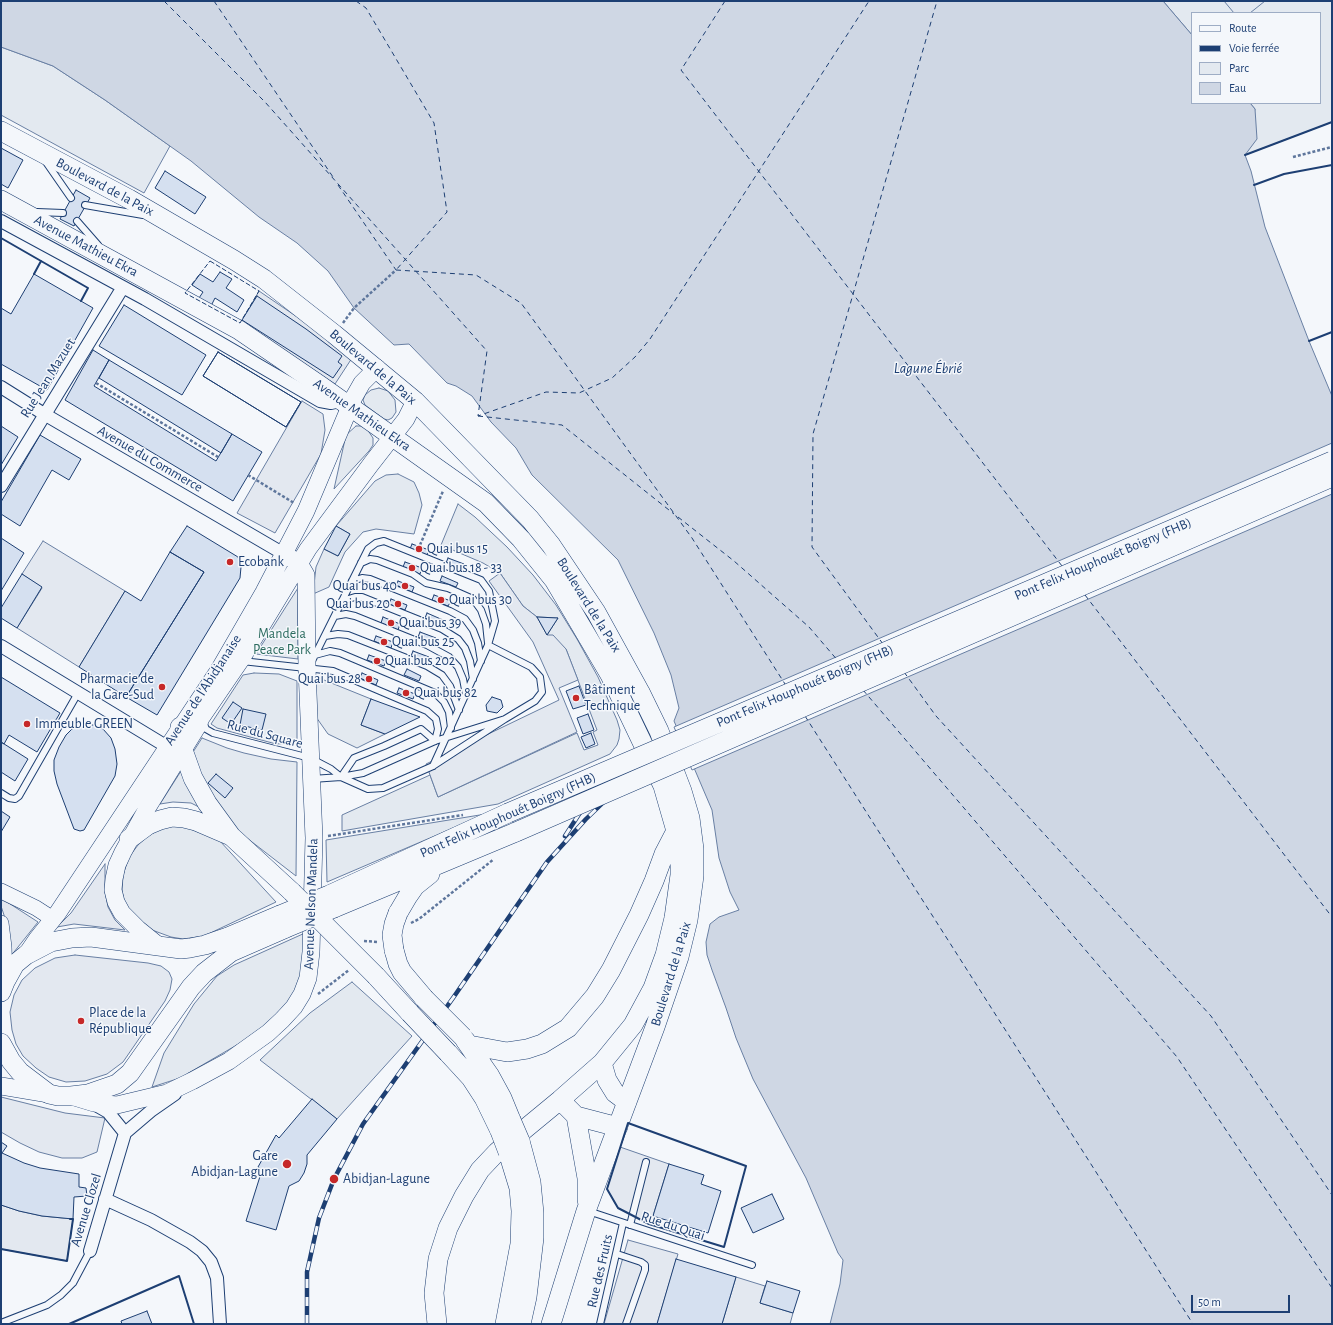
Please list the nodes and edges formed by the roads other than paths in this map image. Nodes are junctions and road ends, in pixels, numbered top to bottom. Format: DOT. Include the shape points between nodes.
graph roads {
  1 [pos="1,131"];
  2 [pos="38,151"];
  3 [pos="72,198"];
  4 [pos="1,201"];
  5 [pos="85,205"];
  6 [pos="23,212"];
  7 [pos="63,213"];
  8 [pos="163,218"];
  9 [pos="77,221"];
  10 [pos="1,222"];
  11 [pos="111,260"];
  12 [pos="155,283"];
  13 [pos="122,287"];
  14 [pos="145,299"];
  15 [pos="377,368"];
  16 [pos="1,387"];
  17 [pos="415,402"];
  18 [pos="345,403"];
  19 [pos="44,414"];
  20 [pos="392,437"];
  21 [pos="1332,461"];
  22 [pos="1332,477"];
  23 [pos="1,486"];
  24 [pos="284,554"];
  25 [pos="298,563"];
  26 [pos="361,563"];
  27 [pos="352,581"];
  28 [pos="342,601"];
  29 [pos="335,616"];
  30 [pos="325,636"];
  31 [pos="488,645"];
  32 [pos="1,646"];
  33 [pos="234,657"];
  34 [pos="481,661"];
  35 [pos="311,662"];
  36 [pos="473,680"];
  37 [pos="78,693"];
  38 [pos="466,695"];
  39 [pos="459,710"];
  40 [pos="198,711"];
  41 [pos="505,719"];
  42 [pos="634,725"];
  43 [pos="180,727"];
  44 [pos="450,728"];
  45 [pos="446,738"];
  46 [pos="435,741"];
  47 [pos="177,751"];
  48 [pos="310,758"];
  49 [pos="433,766"];
  50 [pos="341,777"];
  51 [pos="311,779"];
  52 [pos="1,793"];
  53 [pos="676,831"];
  54 [pos="231,836"];
  55 [pos="129,839"];
  56 [pos="444,863"];
  57 [pos="1,891"];
  58 [pos="332,902"];
  59 [pos="53,919"];
  60 [pos="283,922"];
  61 [pos="1,923"];
  62 [pos="159,946"];
  63 [pos="26,956"];
  64 [pos="3,987"];
  65 [pos="466,1041"];
  66 [pos="1,1043"];
  67 [pos="602,1062"];
  68 [pos="192,1081"];
  69 [pos="1,1086"];
  70 [pos="50,1094"];
  71 [pos="71,1096"];
  72 [pos="560,1100"];
  73 [pos="627,1102"];
  74 [pos="94,1104"];
  75 [pos="576,1116"];
  76 [pos="505,1125"];
  77 [pos="618,1127"];
  78 [pos="125,1133"];
  79 [pos="514,1146"];
  80 [pos="646,1162"];
  81 [pos="105,1199"];
  82 [pos="586,1211"];
  83 [pos="623,1223"];
  84 [pos="630,1225"];
  85 [pos="90,1251"];
  86 [pos="617,1254"];
  87 [pos="752,1265"];
  88 [pos="1,1323"];
  89 [pos="220,1324"];
  90 [pos="437,1324"];
  91 [pos="505,1324"];
  92 [pos="521,1324"];
  93 [pos="551,1324"];
  94 [pos="600,1324"];
  95 [pos="626,1324"];
  1 -- 2 [label="main road, Boulevard de la Paix"];
  2 -- 3 [label="lane"];
  2 -- 8 [label="main road, Boulevard de la Paix"];
  4 -- 6 [label="main road, Avenue Mathieu Ekra"];
  5 -- 8 [label="lane"];
  6 -- 7 [label="lane"];
  6 -- 11 [label="main road, Avenue Mathieu Ekra"];
  8 -- 15 [label="main road, Boulevard de la Paix" via="264,279"];
  9 -- 11 [label="lane"];
  10 -- 13 [label="street"];
  11 -- 12 [label="main road, Avenue Mathieu Ekra"];
  12 -- 14 [label="street"];
  12 -- 18 [label="main road, Avenue Mathieu Ekra" via="238,330"];
  13 -- 14 [label="street"];
  13 -- 19 [label="street, Rue Jean Mazuet"];
  14 -- 18 [label="street" via="320,401"];
  15 -- 17 [label="main road, Boulevard de la Paix"];
  15 -- 18 [label="main road, Avenue de l'Abidjanaise"];
  16 -- 19 [label="street, Avenue du Commerce"];
  17 -- 20 [label="main road, Avenue de l'Abidjanaise"];
  17 -- 73 [label="main road, Boulevard de la Paix" via="530,519 573,577 596,612 640,692 682,791 690,818 694,849 694,876 688,920 679,957"];
  18 -- 20 [label="main road, Avenue Mathieu Ekra"];
  18 -- 24 [label="main road, Avenue de l'Abidjanaise" via="335,442 306,511"];
  19 -- 23 [label="street, Rue Jean Mazuet"];
  19 -- 24 [label="street, Avenue du Commerce"];
  20 -- 25 [label="main road, Avenue de l'Abidjanaise"];
  20 -- 42 [label="main road, Avenue Mathieu Ekra" via="486,503 521,539 554,580 575,614 610,675"];
  21 -- 58 [label="main road, Pont Felix Houphouét Boigny (FHB), bridge" via="508,813"];
  22 -- 56 [label="main road, Pont Felix Houphouét Boigny (FHB), bridge"];
  24 -- 25 [label="main road"];
  24 -- 33 [label="main road, Avenue de l'Abidjanaise"];
  25 -- 33 [label="main road, Avenue de l'Abidjanaise"];
  25 -- 35 [label="main road, Avenue Nelson Mandela" via="306,576"];
  26 -- 27 [label="lane"];
  26 -- 31 [label="lane" via="377,560 413,574 426,583 448,588 473,599 481,610 486,624"];
  26 -- 31 [label="lane" via="368,549 384,541 481,580 489,591 495,621"];
  27 -- 28 [label="lane"];
  27 -- 34 [label="lane" via="370,579 465,619 478,643"];
  28 -- 29 [label="lane"];
  28 -- 36 [label="lane" via="362,597 442,629 458,639 466,648"];
  29 -- 30 [label="lane"];
  29 -- 38 [label="lane" via="355,616 427,645 449,657 458,667"];
  30 -- 35 [label="lane"];
  30 -- 39 [label="lane" via="348,635 427,666 442,675 450,686"];
  31 -- 34 [label="lane"];
  31 -- 41 [label="lane" via="531,667 540,677 542,692 535,701"];
  32 -- 37 [label="street"];
  33 -- 35 [label="lane"];
  33 -- 40 [label="main road, Avenue de l'Abidjanaise"];
  34 -- 36 [label="lane"];
  35 -- 44 [label="lane" via="330,651 435,693 449,712"];
  35 -- 46 [label="lane" via="428,711 436,719 438,729"];
  35 -- 48 [label="main road, Avenue Nelson Mandela"];
  36 -- 38 [label="lane"];
  37 -- 47 [label="street"];
  37 -- 52 [label="lane" via="19,796 15,799 9,798"];
  38 -- 39 [label="lane"];
  39 -- 44 [label="lane"];
  40 -- 43 [label="main road, Avenue de l'Abidjanaise"];
  40 -- 47 [label="main road, Avenue de l'Abidjanaise" via="198,727"];
  40 -- 48 [label="lane, Rue du Square" via="206,729 213,733"];
  41 -- 45 [label="lane"];
  41 -- 49 [label="lane, Rue du Square"];
  42 -- 53 [label="main road, Boulevard de la Paix" via="663,786"];
  43 -- 47 [label="main road"];
  44 -- 45 [label="lane"];
  44 -- 46 [label="lane"];
  45 -- 46 [label="lane"];
  45 -- 49 [label="lane"];
  46 -- 50 [label="lane" via="363,773"];
  46 -- 50 [label="lane" via="421,729 354,758"];
  47 -- 54 [label="main road" via="207,803"];
  47 -- 55 [label="main road, Avenue de l'Abidjanaise"];
  47 -- 59 [label="main road, Avenue de l'Abidjanaise"];
  48 -- 50 [label="lane, Rue du Square"];
  48 -- 51 [label="main road, Avenue Nelson Mandela"];
  49 -- 50 [label="lane, Rue du Square" via="383,788 368,789"];
  50 -- 51 [label="lane"];
  51 -- 68 [label="main road, Avenue Nelson Mandela" via="314,838 311,952 308,978 302,994 294,1007 268,1033 229,1061"];
  53 -- 65 [label="main road" via="639,915 611,970 595,996 568,1028 542,1044 507,1052"];
  53 -- 67 [label="main road, Boulevard de la Paix" via="680,875 674,918 665,955 653,988 633,1026"];
  54 -- 55 [label="main road" via="196,821 172,817 148,825"];
  54 -- 76 [label="main road, bridge" via="292,892 376,976 471,1078"];
  55 -- 62 [label="main road, Avenue de l'Abidjanaise" via="117,865 114,879 116,902 122,914"];
  56 -- 58 [label="main road, Pont Felix Houphouét Boigny (FHB)"];
  56 -- 65 [label="main road, bridge" via="408,896 402,920 394,924 386,946 402,972"];
  57 -- 59 [label="street"];
  58 -- 60 [label="main road, Pont Felix Houphouét Boigny (FHB), bridge"];
  59 -- 63 [label="main road, Avenue de l'Abidjanaise"];
  60 -- 62 [label="main road" via="205,945 181,949"];
  60 -- 71 [label="main road" via="231,952 204,973 130,1073 117,1084 88,1094"];
  61 -- 64 [label="street" via="4,947"];
  62 -- 63 [label="main road" via="91,937 72,938 51,942"];
  63 -- 64 [label="main road" via="15,964"];
  65 -- 76 [label="main road" via="502,1098"];
  66 -- 70 [label="main road" via="20,1072"];
  67 -- 72 [label="main road, Boulevard de la Paix"];
  67 -- 73 [label="main road" via="607,1080 615,1093"];
  68 -- 74 [label="main road, Avenue Nelson Mandela" via="167,1093 117,1105"];
  68 -- 78 [label="street"];
  69 -- 70 [label="main road"];
  70 -- 71 [label="main road"];
  71 -- 74 [label="main road, Avenue Nelson Mandela"];
  72 -- 75 [label="main road"];
  72 -- 90 [label="main road, Boulevard de la Paix" via="497,1152 480,1170 464,1196 448,1228 438,1259 434,1293"];
  73 -- 77 [label="main road, Boulevard de la Paix"];
  74 -- 78 [label="street" via="108,1112"];
  75 -- 77 [label="main road"];
  75 -- 82 [label="main road" via="587,1178"];
  76 -- 79 [label="main road, bridge"];
  77 -- 82 [label="main road, Boulevard de la Paix"];
  78 -- 81 [label="street, Avenue Clozel"];
  79 -- 91 [label="main road" via="521,1211 520,1244"];
  79 -- 92 [label="main road" via="531,1182 534,1219 527,1297"];
  80 -- 84 [label="lane"];
  81 -- 85 [label="street, Avenue Clozel"];
  81 -- 89 [label="street" via="151,1220 202,1251 211,1262 217,1278"];
  82 -- 83 [label="lane, Rue du Quai"];
  82 -- 93 [label="main road, Boulevard de la Paix"];
  83 -- 84 [label="lane, Rue du Quai"];
  83 -- 86 [label="lane, Rue des Fruits"];
  84 -- 87 [label="lane, Rue du Quai"];
  85 -- 88 [label="lane, Avenue Clozel" via="73,1283 61,1295 47,1305"];
  86 -- 94 [label="lane, Rue des Fruits"];
  86 -- 95 [label="lane" via="645,1265"];
}
